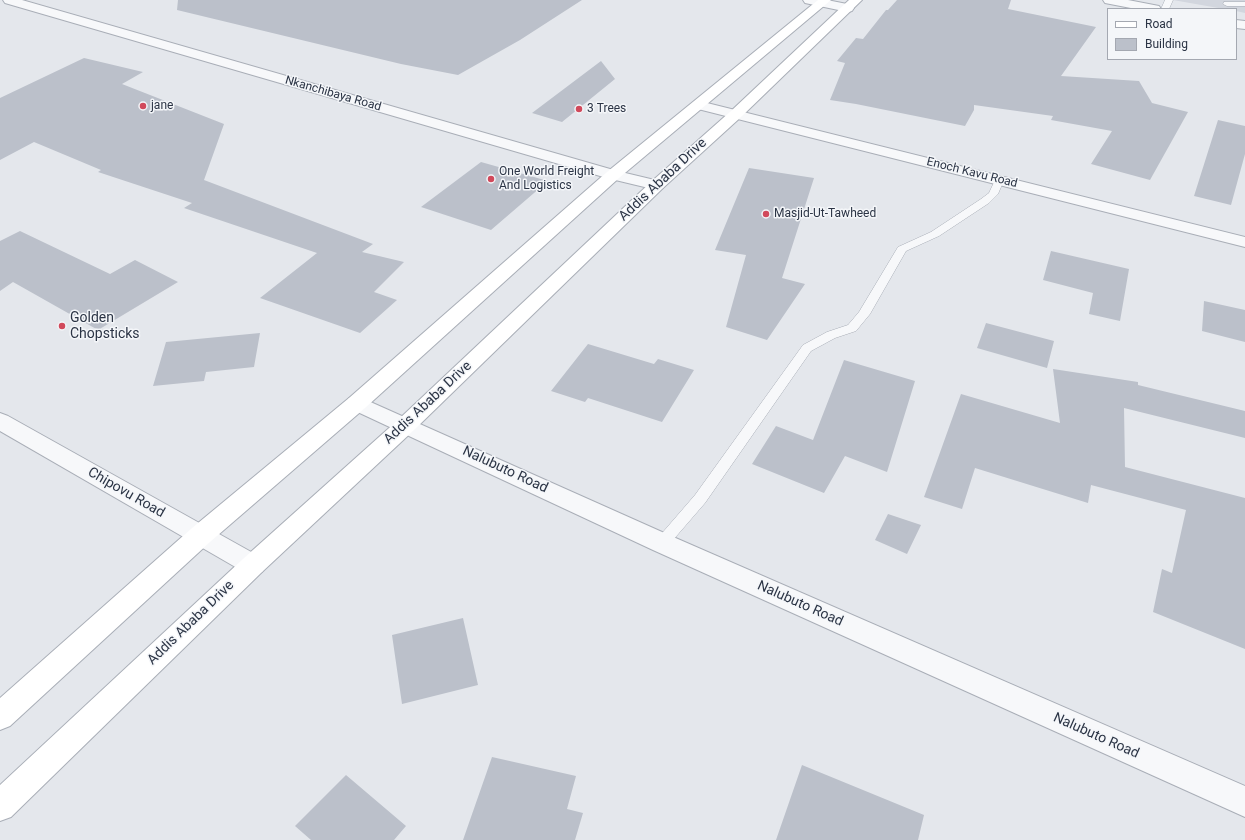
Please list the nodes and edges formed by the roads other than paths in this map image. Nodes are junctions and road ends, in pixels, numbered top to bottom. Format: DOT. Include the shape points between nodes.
graph roads {
  1 [pos="9,0"];
  2 [pos="1109,0"];
  3 [pos="819,1"];
  4 [pos="852,4"];
  5 [pos="1227,4"];
  6 [pos="1245,4"];
  7 [pos="1150,8"];
  8 [pos="699,105"];
  9 [pos="736,114"];
  10 [pos="613,175"];
  11 [pos="999,180"];
  12 [pos="657,185"];
  13 [pos="1245,242"];
  14 [pos="357,403"];
  15 [pos="0,421"];
  16 [pos="406,425"];
  17 [pos="201,535"];
  18 [pos="662,543"];
  19 [pos="252,565"];
  20 [pos="0,717"];
  21 [pos="1245,802"];
  22 [pos="0,806"];
  1 -- 10 [label="street, Nkanchibaya Road"];
  2 -- 7 [label="street"];
  3 -- 4 [label="street"];
  3 -- 8 [label="main road"];
  4 -- 9 [label="main road, Addis Ababa Drive"];
  5 -- 6 [label="lane"];
  8 -- 9 [label="street, Enoch Kavu Road"];
  8 -- 10 [label="main road"];
  9 -- 11 [label="street, Enoch Kavu Road"];
  9 -- 12 [label="main road, Addis Ababa Drive"];
  10 -- 12 [label="street, Nkanchibaya Road"];
  10 -- 14 [label="main road"];
  11 -- 13 [label="street, Enoch Kavu Road"];
  11 -- 18 [label="lane" via="993,194 985,201 935,234 902,249 864,314 852,328 831,334 807,348 700,499"];
  12 -- 16 [label="main road, Addis Ababa Drive"];
  14 -- 16 [label="street, Nalubuto Road"];
  14 -- 17 [label="main road"];
  15 -- 17 [label="street, Chipovu Road"];
  16 -- 18 [label="street, Nalubuto Road"];
  16 -- 19 [label="main road, Addis Ababa Drive"];
  17 -- 19 [label="street, Chipovu Road"];
  17 -- 20 [label="main road"];
  18 -- 21 [label="street, Nalubuto Road"];
  19 -- 22 [label="main road, Addis Ababa Drive"];
}
